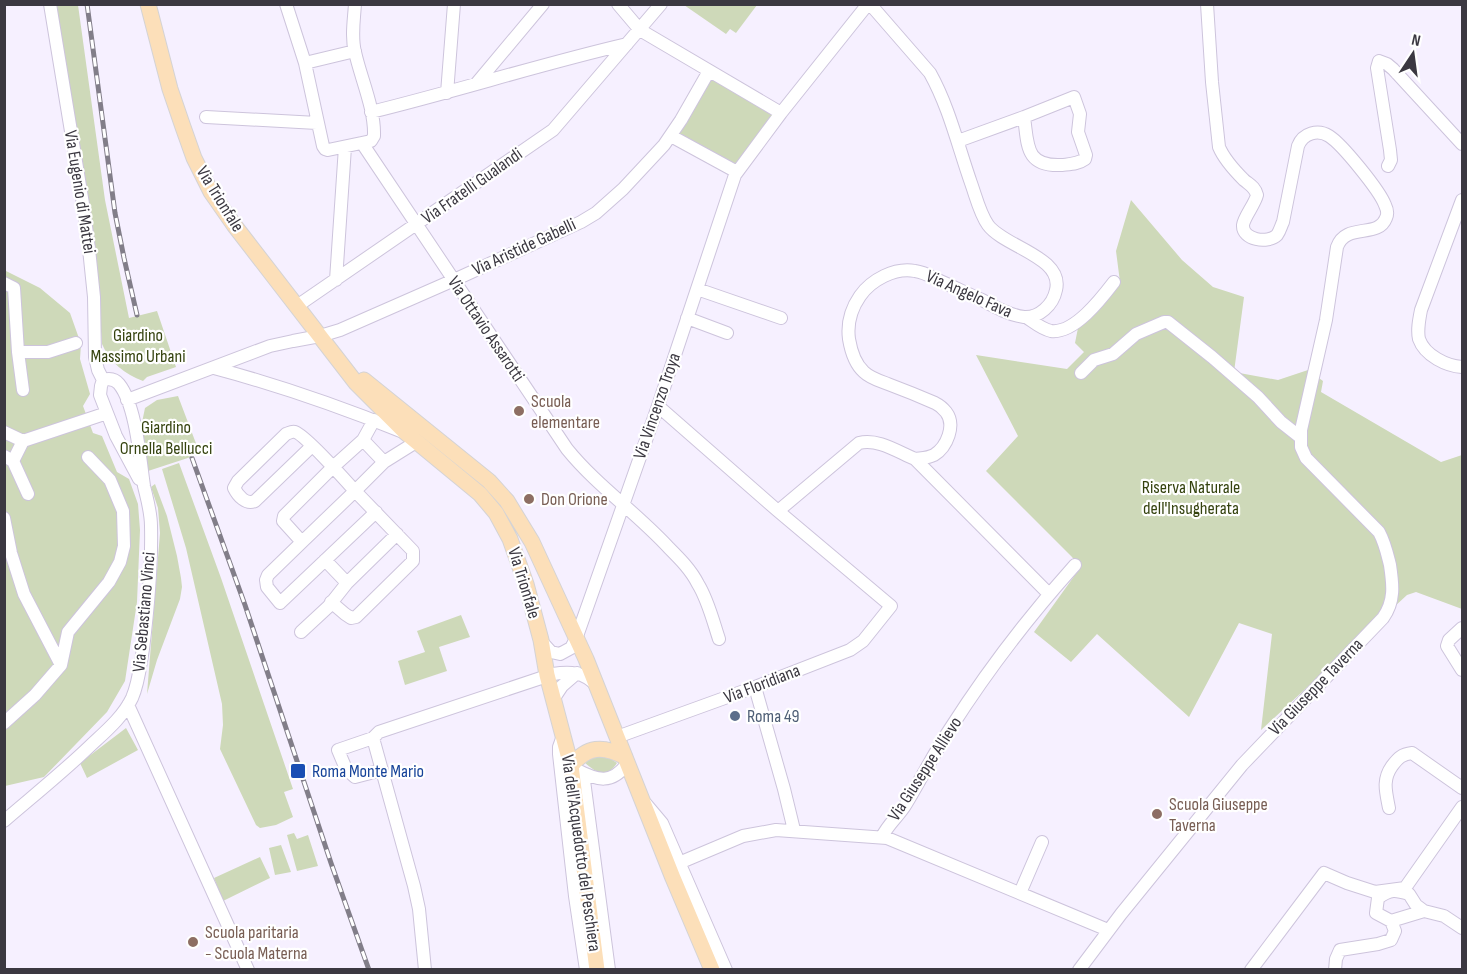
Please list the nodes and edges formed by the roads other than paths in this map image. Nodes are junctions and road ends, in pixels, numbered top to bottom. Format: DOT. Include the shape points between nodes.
graph roads {
  1 [pos="50,4"];
  2 [pos="148,4"];
  3 [pos="286,4"];
  4 [pos="355,4"];
  5 [pos="454,4"];
  6 [pos="543,4"];
  7 [pos="618,4"];
  8 [pos="661,4"];
  9 [pos="869,4"];
  10 [pos="1207,4"];
  11 [pos="640,30"];
  12 [pos="627,44"];
  13 [pos="355,51"];
  14 [pos="305,63"];
  15 [pos="709,71"];
  16 [pos="476,85"];
  17 [pos="447,93"];
  18 [pos="371,112"];
  19 [pos="781,113"];
  20 [pos="206,117"];
  21 [pos="1024,117"];
  22 [pos="317,123"];
  23 [pos="671,136"];
  24 [pos="958,141"];
  25 [pos="362,143"];
  26 [pos="1462,144"];
  27 [pos="345,147"];
  28 [pos="1388,166"];
  29 [pos="737,172"];
  30 [pos="1462,206"];
  31 [pos="417,225"];
  32 [pos="336,280"];
  33 [pos="454,280"];
  34 [pos="1114,282"];
  35 [pos="4,283"];
  36 [pos="697,289"];
  37 [pos="297,306"];
  38 [pos="1026,317"];
  39 [pos="687,318"];
  40 [pos="781,318"];
  41 [pos="728,333"];
  42 [pos="320,336"];
  43 [pos="76,343"];
  44 [pos="18,352"];
  45 [pos="244,356"];
  46 [pos="344,367"];
  47 [pos="1462,367"];
  48 [pos="214,368"];
  49 [pos="1081,373"];
  50 [pos="243,376"];
  51 [pos="104,380"];
  52 [pos="23,390"];
  53 [pos="127,400"];
  54 [pos="658,406"];
  55 [pos="106,413"];
  56 [pos="374,420"];
  57 [pos="134,422"];
  58 [pos="4,432"];
  59 [pos="116,436"];
  60 [pos="411,437"];
  61 [pos="1300,437"];
  62 [pos="363,440"];
  63 [pos="23,441"];
  64 [pos="312,446"];
  65 [pos="88,457"];
  66 [pos="9,459"];
  67 [pos="915,459"];
  68 [pos="384,462"];
  69 [pos="333,467"];
  70 [pos="145,491"];
  71 [pos="356,491"];
  72 [pos="28,494"];
  73 [pos="623,503"];
  74 [pos="778,511"];
  75 [pos="376,512"];
  76 [pos="4,518"];
  77 [pos="397,534"];
  78 [pos="302,542"];
  79 [pos="325,560"];
  80 [pos="1075,565"];
  81 [pos="347,583"];
  82 [pos="1049,594"];
  83 [pos="332,602"];
  84 [pos="1462,628"];
  85 [pos="301,633"];
  86 [pos="576,639"];
  87 [pos="719,639"];
  88 [pos="541,640"];
  89 [pos="61,665"];
  90 [pos="1462,670"];
  91 [pos="577,672"];
  92 [pos="547,675"];
  93 [pos="597,686"];
  94 [pos="755,687"];
  95 [pos="554,699"];
  96 [pos="128,705"];
  97 [pos="4,723"];
  98 [pos="563,736"];
  99 [pos="617,737"];
  100 [pos="373,738"];
  101 [pos="626,760"];
  102 [pos="382,770"];
  103 [pos="577,770"];
  104 [pos="1462,788"];
  105 [pos="644,802"];
  106 [pos="1462,807"];
  107 [pos="1389,808"];
  108 [pos="4,821"];
  109 [pos="794,830"];
  110 [pos="882,837"];
  111 [pos="1042,842"];
  112 [pos="679,863"];
  113 [pos="1020,893"];
  114 [pos="1424,911"];
  115 [pos="1391,921"];
  116 [pos="1462,928"];
  117 [pos="1108,930"];
  118 [pos="248,969"];
  119 [pos="425,969"];
  120 [pos="586,969"];
  121 [pos="597,969"];
  122 [pos="609,969"];
  123 [pos="712,969"];
  124 [pos="726,969"];
  125 [pos="1079,969"];
  126 [pos="1251,969"];
  127 [pos="1335,969"];
  1 -- 51 [label="street, Via Eugenio di Mattei" via="87,238 94,297 94,351"];
  2 -- 37 [label="main road, Via Trionfale" via="170,89 198,166 234,225"];
  3 -- 14 [label="street"];
  4 -- 13 [label="street"];
  5 -- 17 [label="street"];
  6 -- 16 [label="street"];
  7 -- 11 [label="street"];
  8 -- 11 [label="street, Via Fratelli Gualandi"];
  9 -- 19 [label="street, Via Vincenzo Troya"];
  9 -- 24 [label="street, Via Angelo Fava" via="930,73"];
  10 -- 61 [label="street" via="1218,143 1229,163 1257,192 1243,226 1247,234 1258,240 1269,239 1279,231 1298,146 1311,133 1324,134 1336,142 1385,204 1387,216 1382,224 1349,233 1338,243 1326,320"];
  11 -- 12 [label="street, Via Fratelli Gualandi"];
  11 -- 15 [label="street"];
  12 -- 16 [label="street"];
  12 -- 31 [label="street, Via Fratelli Gualandi" via="553,130"];
  13 -- 14 [label="street"];
  13 -- 18 [label="street"];
  14 -- 22 [label="street"];
  15 -- 19 [label="street"];
  15 -- 23 [label="street, Via Aristide Gabelli"];
  16 -- 17 [label="street"];
  17 -- 18 [label="street"];
  18 -- 25 [label="street" via="374,136"];
  19 -- 29 [label="street, Via Vincenzo Troya"];
  20 -- 22 [label="street"];
  21 -- 21 [label="street" via="1028,149 1038,160 1057,165 1085,159 1074,97"];
  21 -- 24 [label="street"];
  22 -- 27 [label="street" via="325,149"];
  23 -- 29 [label="street"];
  23 -- 33 [label="street, Via Aristide Gabelli" via="596,213"];
  24 -- 38 [label="street, Via Angelo Fava" via="988,226 1044,262 1056,276 1056,291 1050,303 1036,315"];
  25 -- 27 [label="street"];
  25 -- 31 [label="street, Via Ottavio Assarotti"];
  26 -- 28 [label="street" via="1387,63 1378,61 1390,150"];
  27 -- 32 [label="street"];
  29 -- 36 [label="street, Via Vincenzo Troya"];
  30 -- 47 [label="street" via="1420,310 1418,328 1420,342 1432,355"];
  31 -- 32 [label="street, Via Fratelli Gualandi"];
  31 -- 33 [label="street, Via Ottavio Assarotti"];
  32 -- 37 [label="street, Via Fratelli Gualandi"];
  33 -- 42 [label="street, Via Aristide Gabelli"];
  33 -- 73 [label="street, Via Ottavio Assarotti" via="567,449"];
  34 -- 38 [label="street" via="1081,319 1059,331 1042,328"];
  35 -- 44 [label="street" via="14,288"];
  36 -- 39 [label="street, Via Vincenzo Troya"];
  36 -- 40 [label="street"];
  37 -- 42 [label="main road, Via Trionfale"];
  38 -- 67 [label="street, Via Angelo Fava" via="1010,314 914,271 879,278 860,296 848,329 852,353 860,368 865,374 935,403 949,415 950,431 942,448 932,456"];
  39 -- 41 [label="street"];
  39 -- 54 [label="street, Via Vincenzo Troya"];
  42 -- 45 [label="street, Via Aristide Gabelli"];
  42 -- 46 [label="main road, Via Trionfale"];
  43 -- 44 [label="street" via="48,352"];
  44 -- 52 [label="street"];
  45 -- 48 [label="street, Via Aristide Gabelli"];
  45 -- 50 [label="street"];
  46 -- 60 [label="main road, Via Trionfale"];
  46 -- 86 [label="main road, Via Trionfale" via="500,492 532,542"];
  48 -- 50 [label="street"];
  48 -- 53 [label="street, Via Aristide Gabelli"];
  49 -- 61 [label="street" via="1094,360 1113,354 1136,334 1168,322"];
  50 -- 56 [label="street"];
  51 -- 53 [label="street" via="116,381"];
  51 -- 55 [label="street, Via Eugenio di Mattei" via="100,395"];
  53 -- 57 [label="street, Via Sebastiano Vinci"];
  54 -- 73 [label="street, Via Vincenzo Troya"];
  54 -- 74 [label="street"];
  55 -- 59 [label="street, Via Sebastiano Vinci"];
  55 -- 63 [label="street"];
  56 -- 60 [label="street"];
  56 -- 62 [label="street"];
  57 -- 59 [label="street"];
  57 -- 70 [label="street, Via Sebastiano Vinci"];
  58 -- 63 [label="street"];
  59 -- 70 [label="street, Via Sebastiano Vinci"];
  60 -- 68 [label="street"];
  60 -- 88 [label="main road, Via Trionfale" via="480,494 496,513 518,560"];
  61 -- 117 [label="street, Via Giuseppe Taverna" via="1306,458 1382,537 1393,586 1389,608 1242,765"];
  62 -- 68 [label="street"];
  62 -- 69 [label="street"];
  63 -- 66 [label="street"];
  64 -- 64 [label="street" via="296,432 286,434 236,483 235,490 247,502 255,501"];
  64 -- 69 [label="street"];
  65 -- 89 [label="street" via="110,480 119,501 124,546 109,582 68,632"];
  66 -- 72 [label="street"];
  67 -- 74 [label="street" via="876,442 859,443"];
  67 -- 82 [label="street"];
  68 -- 71 [label="street"];
  69 -- 71 [label="street"];
  69 -- 78 [label="street" via="283,518"];
  70 -- 96 [label="street, Via Sebastiano Vinci" via="151,528 148,596 138,677"];
  71 -- 75 [label="street"];
  71 -- 78 [label="street"];
  73 -- 86 [label="street, Via Vincenzo Troya"];
  73 -- 87 [label="street, Via Ottavio Assarotti" via="696,580"];
  74 -- 94 [label="street, Via Floridiana" via="891,606 858,646"];
  75 -- 77 [label="street"];
  75 -- 79 [label="street"];
  76 -- 89 [label="street" via="24,594"];
  77 -- 81 [label="street"];
  77 -- 83 [label="street" via="413,551 413,561 356,617 351,618"];
  78 -- 79 [label="street" via="266,580 280,603"];
  79 -- 81 [label="street"];
  80 -- 82 [label="street, Via Giuseppe Allievo"];
  81 -- 83 [label="street"];
  82 -- 110 [label="street, Via Giuseppe Allievo" via="950,729"];
  83 -- 85 [label="street"];
  84 -- 90 [label="street" via="1447,645"];
  86 -- 88 [label="street, Via Trionfale" via="571,648 560,654 549,651"];
  86 -- 93 [label="main road, Via Trionfale"];
  88 -- 92 [label="main road, Via dell'Acquedotto del Peschiera"];
  89 -- 97 [label="street"];
  91 -- 92 [label="street"];
  91 -- 93 [label="street"];
  91 -- 95 [label="street"];
  92 -- 95 [label="main road, Via dell'Acquedotto del Peschiera"];
  92 -- 100 [label="street" via="379,732"];
  93 -- 99 [label="main road, Via Trionfale"];
  94 -- 99 [label="street, Via Floridiana"];
  94 -- 109 [label="street"];
  95 -- 98 [label="main road, Via dell'Acquedotto del Peschiera"];
  96 -- 108 [label="street, Via Sebastiano Vinci" via="102,735"];
  96 -- 118 [label="street"];
  98 -- 103 [label="main road, Via dell'Acquedotto del Peschiera"];
  98 -- 120 [label="street, Via dell'Acquedotto del Peschiera" via="559,754"];
  99 -- 101 [label="main road, Via Trionfale"];
  100 -- 102 [label="street"];
  100 -- 102 [label="street" via="338,750 346,769 355,777"];
  101 -- 103 [label="street" via="620,773 612,778 602,779"];
  101 -- 103 [label="main road" via="610,751 594,750 579,757"];
  101 -- 105 [label="main road, Via Trionfale"];
  102 -- 119 [label="street" via="419,909"];
  103 -- 121 [label="main road, Via dell'Acquedotto del Peschiera"];
  103 -- 122 [label="street, Via dell'Acquedotto del Peschiera"];
  104 -- 107 [label="street" via="1412,753 1404,754 1387,773"];
  105 -- 112 [label="street, Via Trionfale" via="662,823"];
  105 -- 123 [label="main road, Via Trionfale"];
  106 -- 126 [label="street" via="1405,888 1375,892 1324,873"];
  109 -- 110 [label="street, Via Giuseppe Allievo"];
  109 -- 112 [label="street, Via Giuseppe Allievo" via="754,833"];
  110 -- 113 [label="street"];
  111 -- 113 [label="street"];
  112 -- 124 [label="street, Via Trionfale"];
  113 -- 117 [label="street"];
  114 -- 115 [label="street"];
  114 -- 115 [label="street" via="1409,894 1388,892 1378,898 1376,913"];
  114 -- 116 [label="street" via="1444,916"];
  115 -- 127 [label="street" via="1395,931 1391,940 1340,950"];
  117 -- 125 [label="street, Via Giuseppe Taverna"];
}
